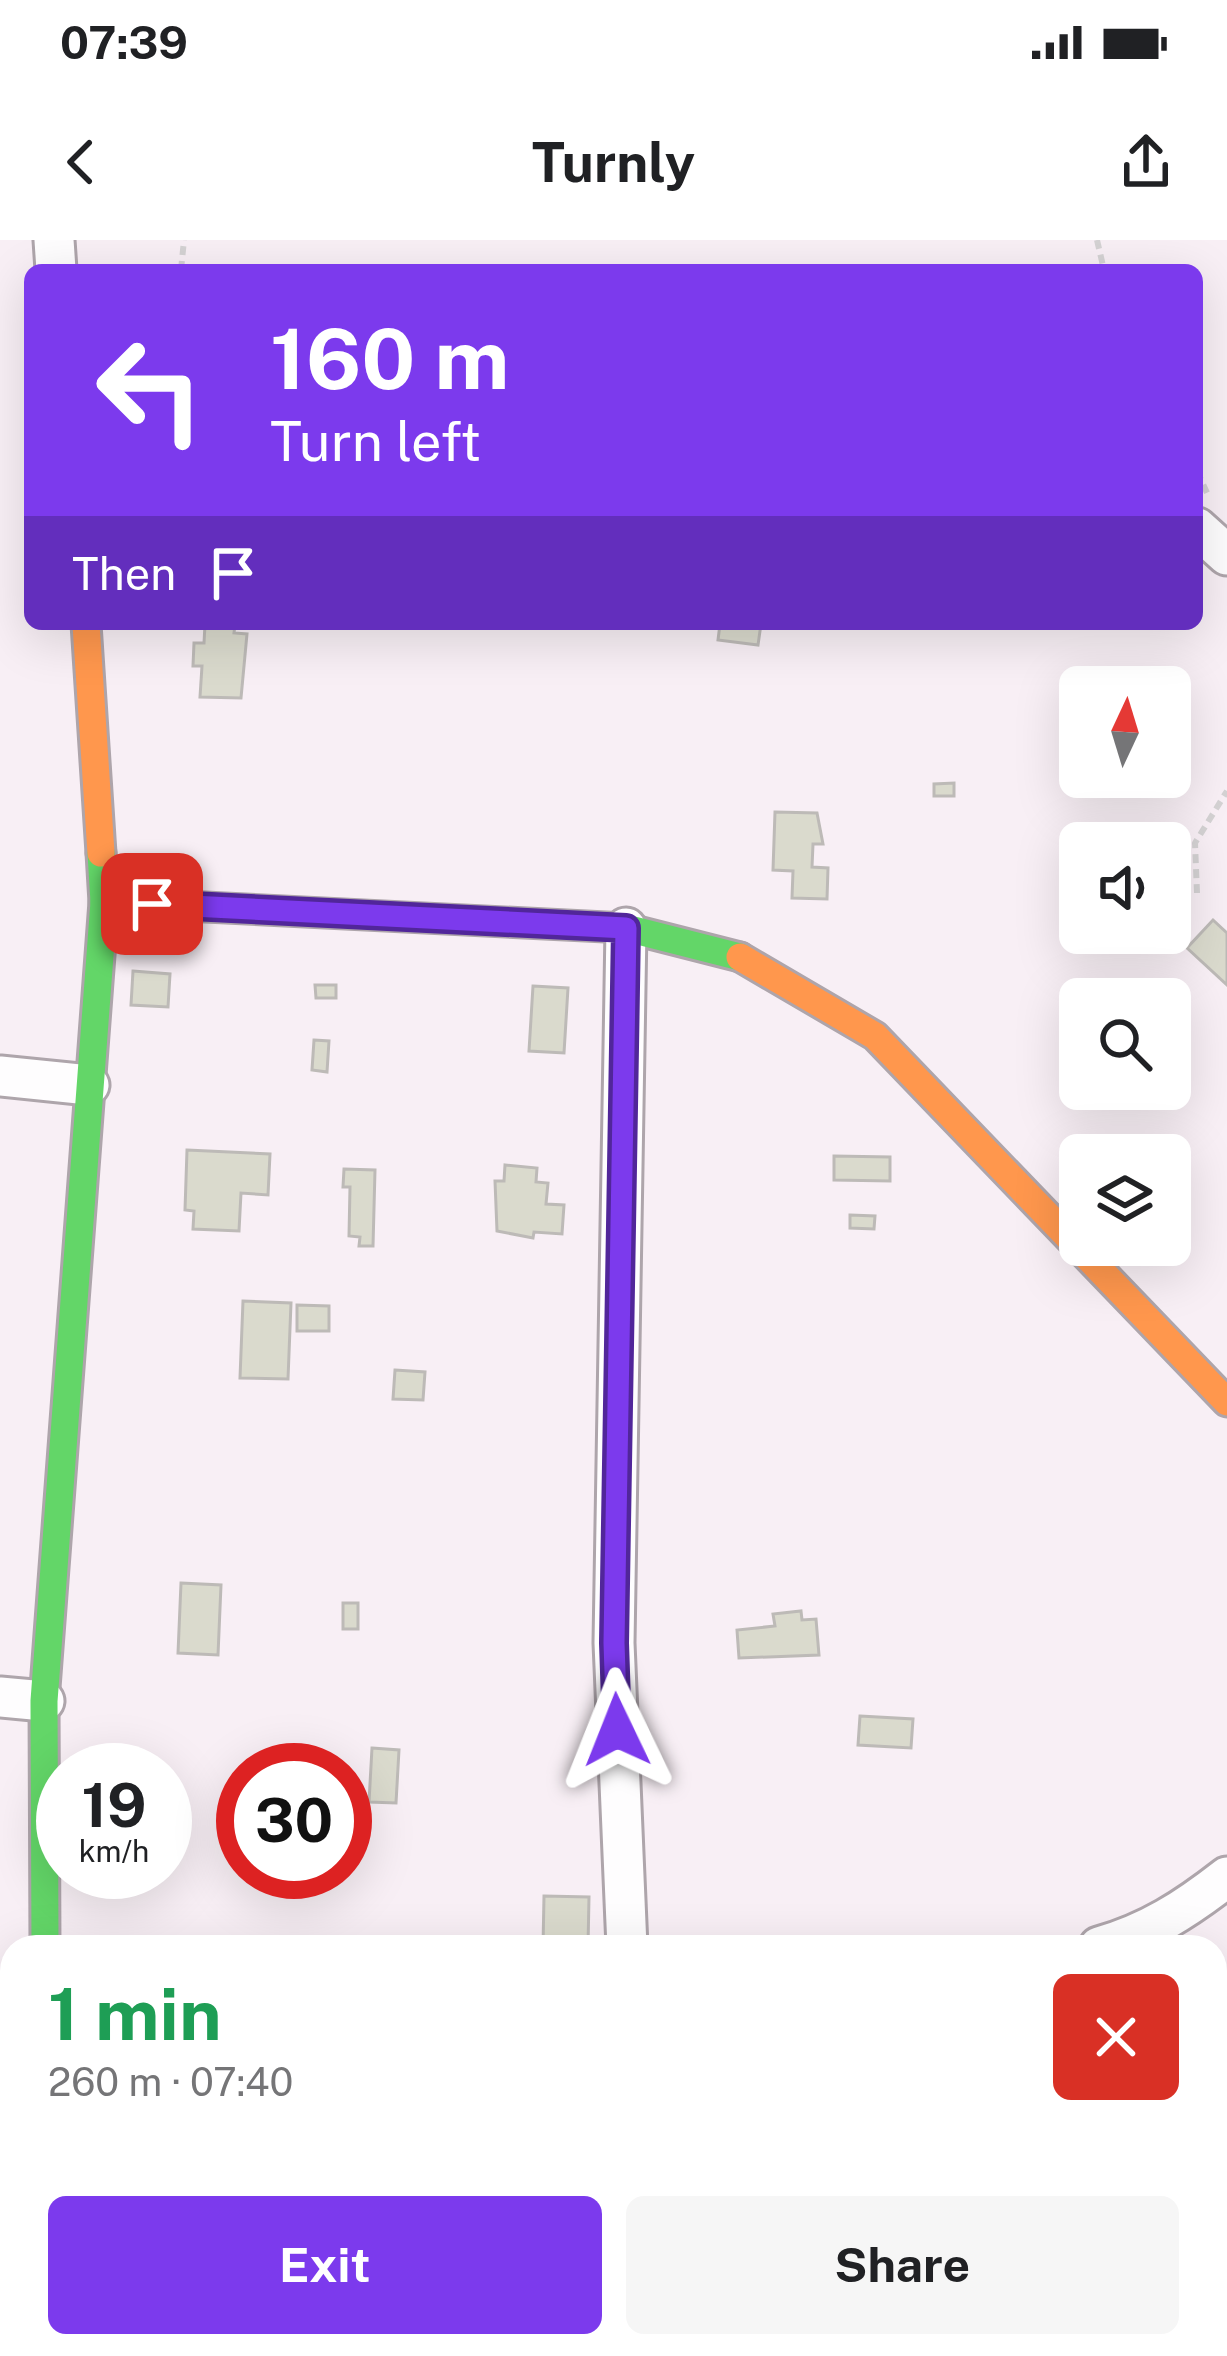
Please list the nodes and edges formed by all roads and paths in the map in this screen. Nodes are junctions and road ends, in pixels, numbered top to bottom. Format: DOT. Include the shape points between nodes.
graph roads {
  1 [pos="1203,533"];
  2 [pos="1227,555"];
  3 [pos="86,630"];
  4 [pos="1227,790"];
  5 [pos="1197,893"];
  6 [pos="104,902"];
  7 [pos="626,928"];
  8 [pos="0,1076"];
  9 [pos="89,1085"];
  10 [pos="1227,1402"];
  11 [pos="0,1697"];
  12 [pos="44,1701"];
  13 [pos="1227,1877"];
  14 [pos="45,1935"];
  15 [pos="626,1935"];
  16 [pos="1138,1935"];
  1 -- 2 [label="street"];
  3 -- 6 [label="street"];
  4 -- 5 [label="path" via="1196,843"];
  6 -- 7 [label="street"];
  6 -- 9 [label="street"];
  7 -- 10 [label="street" via="757,964 875,1036"];
  7 -- 15 [label="street" via="614,1643"];
  8 -- 9 [label="street"];
  9 -- 12 [label="street"];
  11 -- 12 [label="street"];
  12 -- 14 [label="street"];
  13 -- 16 [label="street"];
}
